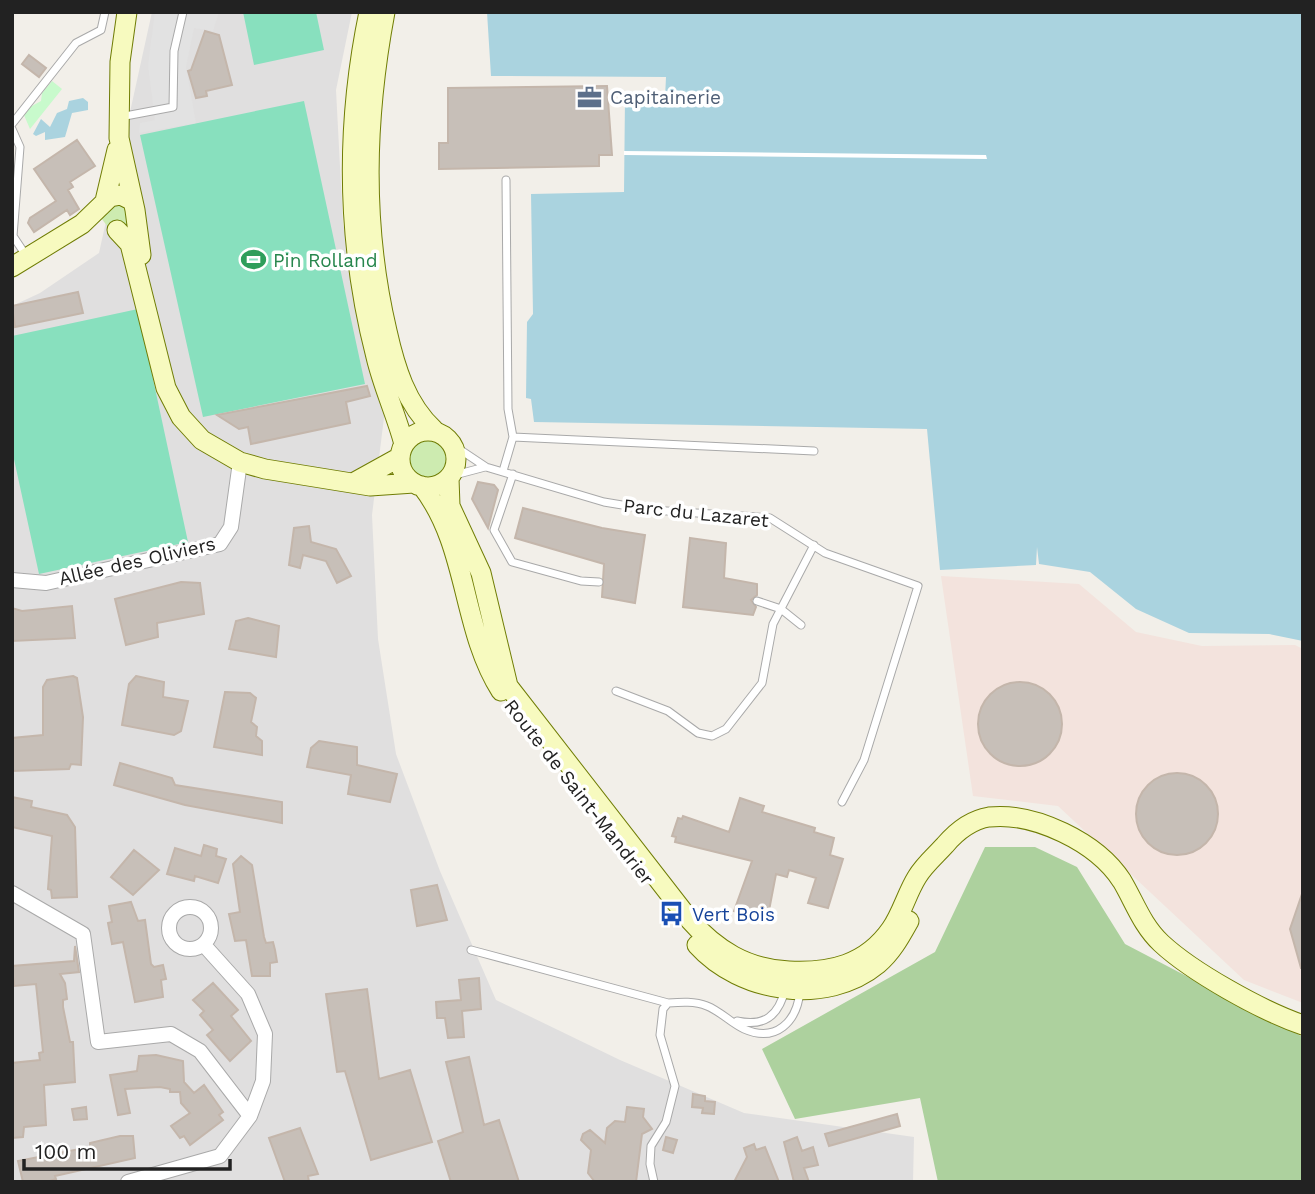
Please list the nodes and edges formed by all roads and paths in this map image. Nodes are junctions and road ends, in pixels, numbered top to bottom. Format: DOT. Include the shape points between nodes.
graph roads {
  1 [pos="105,12"];
  2 [pos="127,12"];
  3 [pos="183,12"];
  4 [pos="369,12"];
  5 [pos="385,12"];
  6 [pos="119,117"];
  7 [pos="12,126"];
  8 [pos="119,138"];
  9 [pos="506,180"];
  10 [pos="103,203"];
  11 [pos="133,208"];
  12 [pos="82,224"];
  13 [pos="113,228"];
  14 [pos="20,263"];
  15 [pos="151,329"];
  16 [pos="434,430"];
  17 [pos="513,437"];
  18 [pos="453,445"];
  19 [pos="402,451"];
  20 [pos="814,451"];
  21 [pos="240,462"];
  22 [pos="486,467"];
  23 [pos="503,471"];
  24 [pos="513,474"];
  25 [pos="450,477"];
  26 [pos="353,483"];
  27 [pos="418,485"];
  28 [pos="814,545"];
  29 [pos="12,580"];
  30 [pos="599,582"];
  31 [pos="757,601"];
  32 [pos="781,609"];
  33 [pos="801,625"];
  34 [pos="616,691"];
  35 [pos="842,802"];
  36 [pos="936,855"];
  37 [pos="12,893"];
  38 [pos="204,945"];
  39 [pos="471,950"];
  40 [pos="791,982"];
  41 [pos="668,1003"];
  42 [pos="729,1020"];
  43 [pos="1303,1025"];
  44 [pos="250,1116"];
  45 [pos="128,1182"];
  46 [pos="654,1182"];
  1 -- 7 [label="lane" via="101,30 76,43"];
  2 -- 6 [label="main road"];
  3 -- 6 [label="lane" via="174,51 173,107"];
  4 -- 19 [label="main road" via="352,135 354,231 376,359"];
  5 -- 16 [label="main road" via="368,141 375,271 399,375 415,409"];
  6 -- 8 [label="main road"];
  7 -- 14 [label="lane" via="20,146 13,236"];
  8 -- 10 [label="main road"];
  8 -- 11 [label="main road"];
  9 -- 17 [label="lane" via="508,409"];
  10 -- 11 [label="main road" via="116,195"];
  10 -- 12 [label="main road"];
  10 -- 13 [label="main road" via="101,218"];
  11 -- 13 [label="main road" via="130,225"];
  11 -- 15 [label="main road"];
  12 -- 13 [label="main road"];
  12 -- 14 [label="main road"];
  13 -- 15 [label="main road" via="130,244"];
  15 -- 21 [label="main road" via="166,388 181,417 202,440"];
  16 -- 18 [label="main road"];
  16 -- 19 [label="main road" via="417,432"];
  17 -- 20 [label="lane"];
  17 -- 23 [label="lane"];
  18 -- 22 [label="lane, Parc du Lazaret"];
  18 -- 25 [label="main road" via="457,460"];
  19 -- 26 [label="main road"];
  19 -- 27 [label="main road" via="404,472"];
  21 -- 26 [label="main road"];
  21 -- 29 [label="street, Allée des Oliviers" via="231,527 220,544 46,583"];
  22 -- 23 [label="lane, Parc du Lazaret"];
  22 -- 25 [label="lane, Parc du Lazaret"];
  23 -- 24 [label="lane, Parc du Lazaret"];
  24 -- 28 [label="lane, Parc du Lazaret" via="604,502 770,518"];
  24 -- 30 [label="lane" via="494,530 512,562"];
  25 -- 27 [label="main road" via="438,486"];
  25 -- 40 [label="main road, Route de Saint-Mandrier" via="450,506 481,573 501,664 521,706 705,938 739,960"];
  26 -- 27 [label="main road"];
  27 -- 40 [label="main road, Route de Saint-Mandrier" via="436,509 457,555 488,669 515,711 702,951 732,974"];
  28 -- 32 [label="lane"];
  28 -- 35 [label="lane, Parc du Lazaret" via="918,586 864,760"];
  31 -- 32 [label="lane"];
  32 -- 33 [label="lane"];
  32 -- 34 [label="lane" via="773,624 762,683 726,729 712,736 698,733 668,711"];
  36 -- 40 [label="main road, Route de Saint-Mandrier" via="918,875 892,928 871,951 850,964"];
  36 -- 40 [label="main road, Route de Saint-Mandrier" via="905,928 880,963 839,984"];
  36 -- 43 [label="main road, Route de Saint-Mandrier" via="953,835 984,818 1026,819 1055,831 1107,862 1144,925 1162,944 1200,972"];
  37 -- 44 [label="street" via="83,934 98,1042 171,1034 200,1051"];
  38 -- 44 [label="street" via="248,994 265,1034 263,1081"];
  39 -- 41 [label="lane"];
  40 -- 42 [label="lane" via="771,1018 754,1024"];
  40 -- 42 [label="lane" via="793,1018 776,1032 758,1033"];
  41 -- 42 [label="lane" via="701,1004"];
  41 -- 46 [label="lane" via="660,1035 674,1086 666,1122 651,1146"];
  44 -- 45 [label="street" via="220,1156"];
}
